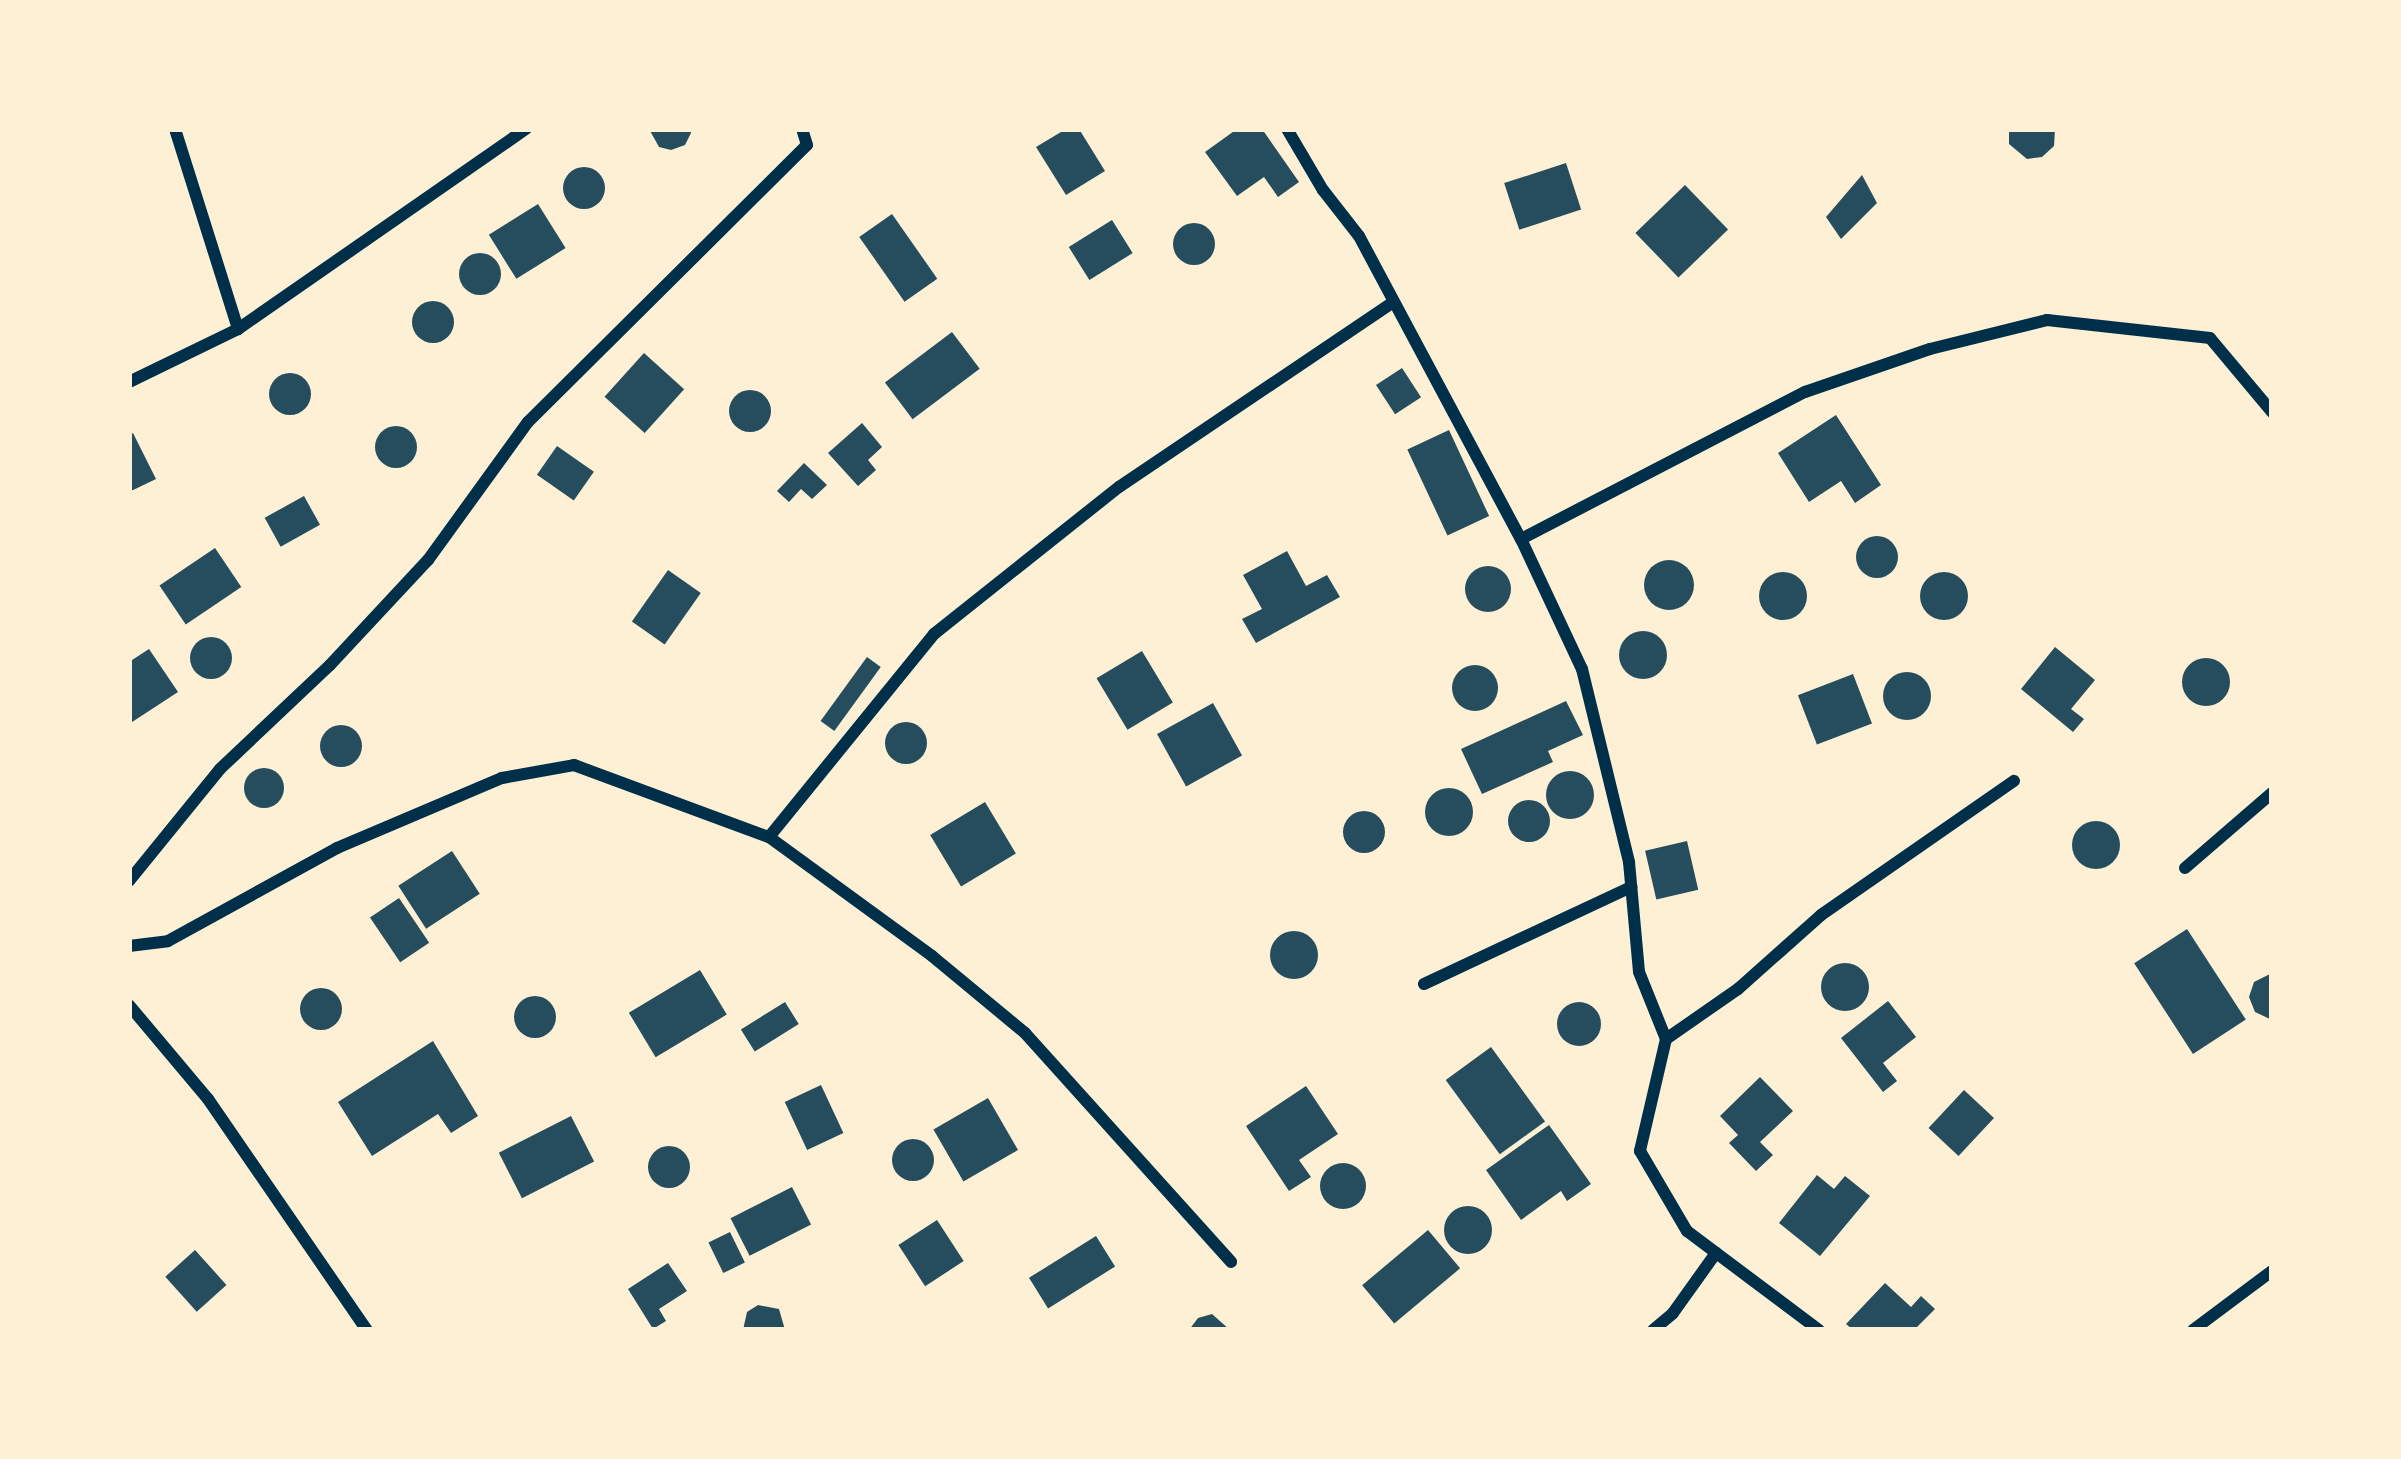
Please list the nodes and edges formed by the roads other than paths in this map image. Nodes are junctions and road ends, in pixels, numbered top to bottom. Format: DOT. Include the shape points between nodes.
graph roads {
  1 [pos="175,129"];
  2 [pos="526,129"];
  3 [pos="802,129"];
  4 [pos="1287,129"];
  5 [pos="1393,302"];
  6 [pos="238,329"];
  7 [pos="129,382"];
  8 [pos="2272,412"];
  9 [pos="1521,539"];
  10 [pos="2014,781"];
  11 [pos="2272,793"];
  12 [pos="769,837"];
  13 [pos="2185,868"];
  14 [pos="129,881"];
  15 [pos="1631,887"];
  16 [pos="129,946"];
  17 [pos="1424,983"];
  18 [pos="129,1005"];
  19 [pos="1666,1039"];
  20 [pos="1716,1253"];
  21 [pos="1232,1262"];
  22 [pos="2272,1271"];
  23 [pos="368,1330"];
  24 [pos="1653,1330"];
  25 [pos="1820,1330"];
  26 [pos="2193,1330"];
  1 -- 6 [label="street"];
  2 -- 6 [label="street"];
  3 -- 14 [label="street" via="807,146 528,422 428,560 220,769"];
  4 -- 5 [label="street"];
  5 -- 9 [label="street"];
  5 -- 12 [label="street" via="1119,488 934,634"];
  6 -- 7 [label="street"];
  8 -- 9 [label="street" via="2210,338 2047,320 1805,392"];
  9 -- 15 [label="street" via="1582,669"];
  10 -- 19 [label="street" via="1821,915"];
  11 -- 13 [label="street"];
  12 -- 16 [label="street" via="574,765 556,768 502,778 337,848 168,941"];
  12 -- 21 [label="street" via="1025,1033"];
  15 -- 17 [label="street"];
  15 -- 19 [label="street" via="1639,972"];
  18 -- 23 [label="street" via="208,1099"];
  19 -- 20 [label="street" via="1640,1151 1687,1231"];
  20 -- 24 [label="street"];
  20 -- 25 [label="street"];
  22 -- 26 [label="street"];
}
